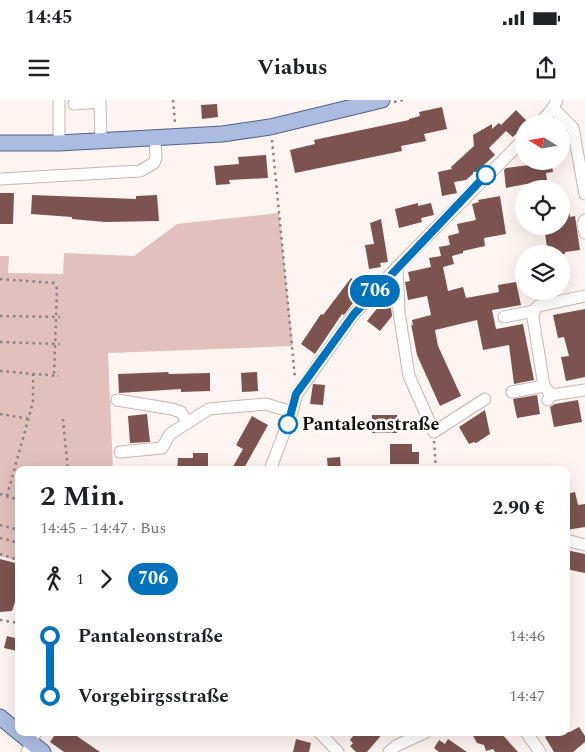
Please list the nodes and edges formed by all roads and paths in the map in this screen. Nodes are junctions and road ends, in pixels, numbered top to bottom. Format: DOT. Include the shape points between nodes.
graph roads {
  1 [pos="59,100"];
  2 [pos="173,100"];
  3 [pos="382,100"];
  4 [pos="74,104"];
  5 [pos="555,104"];
  6 [pos="546,115"];
  7 [pos="270,127"];
  8 [pos="176,137"];
  9 [pos="155,138"];
  10 [pos="101,140"];
  11 [pos="59,142"];
  12 [pos="0,143"];
  13 [pos="515,148"];
  14 [pos="0,179"];
  15 [pos="585,194"];
  16 [pos="585,220"];
  17 [pos="585,234"];
  18 [pos="397,267"];
  19 [pos="0,279"];
  20 [pos="585,296"];
  21 [pos="534,311"];
  22 [pos="0,316"];
  23 [pos="58,317"];
  24 [pos="504,317"];
  25 [pos="0,342"];
  26 [pos="58,344"];
  27 [pos="0,370"];
  28 [pos="33,374"];
  29 [pos="54,375"];
  30 [pos="59,376"];
  31 [pos="585,390"];
  32 [pos="512,392"];
  33 [pos="296,394"];
  34 [pos="547,394"];
  35 [pos="485,399"];
  36 [pos="117,400"];
  37 [pos="292,412"];
  38 [pos="0,414"];
  39 [pos="29,419"];
  40 [pos="63,419"];
  41 [pos="187,422"];
  42 [pos="434,432"];
  43 [pos="120,452"];
  44 [pos="16,466"];
  45 [pos="68,466"];
  46 [pos="272,466"];
  47 [pos="436,466"];
  48 [pos="15,468"];
  49 [pos="0,494"];
  50 [pos="7,496"];
  51 [pos="15,499"];
  52 [pos="0,525"];
  53 [pos="15,529"];
  54 [pos="0,538"];
  55 [pos="15,541"];
  56 [pos="570,541"];
  57 [pos="585,545"];
  58 [pos="0,554"];
  59 [pos="15,559"];
  60 [pos="0,620"];
  61 [pos="15,624"];
  62 [pos="0,717"];
  63 [pos="15,729"];
  64 [pos="323,736"];
  65 [pos="417,736"];
  66 [pos="529,736"];
  67 [pos="31,742"];
  68 [pos="43,752"];
  69 [pos="338,752"];
  70 [pos="389,752"];
  71 [pos="540,752"];
  1 -- 11 [label="street"];
  2 -- 8 [label="path"];
  3 -- 7 [label="main road"];
  4 -- 10 [label="street" via="100,102"];
  5 -- 6 [label="street"];
  5 -- 15 [label="street" via="572,128"];
  7 -- 8 [label="main road"];
  7 -- 33 [label="path"];
  8 -- 9 [label="main road"];
  9 -- 10 [label="main road"];
  9 -- 14 [label="street" via="154,163 140,170"];
  10 -- 11 [label="main road"];
  11 -- 12 [label="main road"];
  13 -- 18 [label="street"];
  16 -- 17 [label="street"];
  18 -- 33 [label="street" via="354,314"];
  18 -- 42 [label="street" via="399,312 409,376"];
  19 -- 23 [label="path" via="54,282"];
  20 -- 21 [label="street" via="538,306"];
  21 -- 24 [label="street"];
  21 -- 34 [label="street"];
  22 -- 23 [label="path"];
  23 -- 26 [label="path"];
  25 -- 26 [label="path"];
  26 -- 29 [label="path"];
  27 -- 28 [label="path"];
  28 -- 29 [label="path"];
  28 -- 39 [label="path"];
  29 -- 30 [label="path"];
  31 -- 34 [label="street"];
  32 -- 34 [label="street"];
  33 -- 37 [label="street"];
  35 -- 42 [label="street"];
  36 -- 41 [label="street" via="172,409 181,412"];
  37 -- 41 [label="street" via="266,404 210,409"];
  37 -- 46 [label="street"];
  38 -- 39 [label="path"];
  39 -- 44 [label="path"];
  40 -- 45 [label="path"];
  41 -- 43 [label="street" via="170,434 162,448"];
  42 -- 47 [label="path"];
  48 -- 50 [label="path"];
  49 -- 50 [label="path"];
  50 -- 51 [label="path"];
  52 -- 53 [label="path"];
  54 -- 55 [label="path"];
  56 -- 57 [label="street"];
  58 -- 59 [label="path"];
  60 -- 61 [label="path"];
  62 -- 63 [label="main road"];
  64 -- 69 [label="street"];
  65 -- 70 [label="street"];
  66 -- 71 [label="street"];
  67 -- 68 [label="main road"];
}
